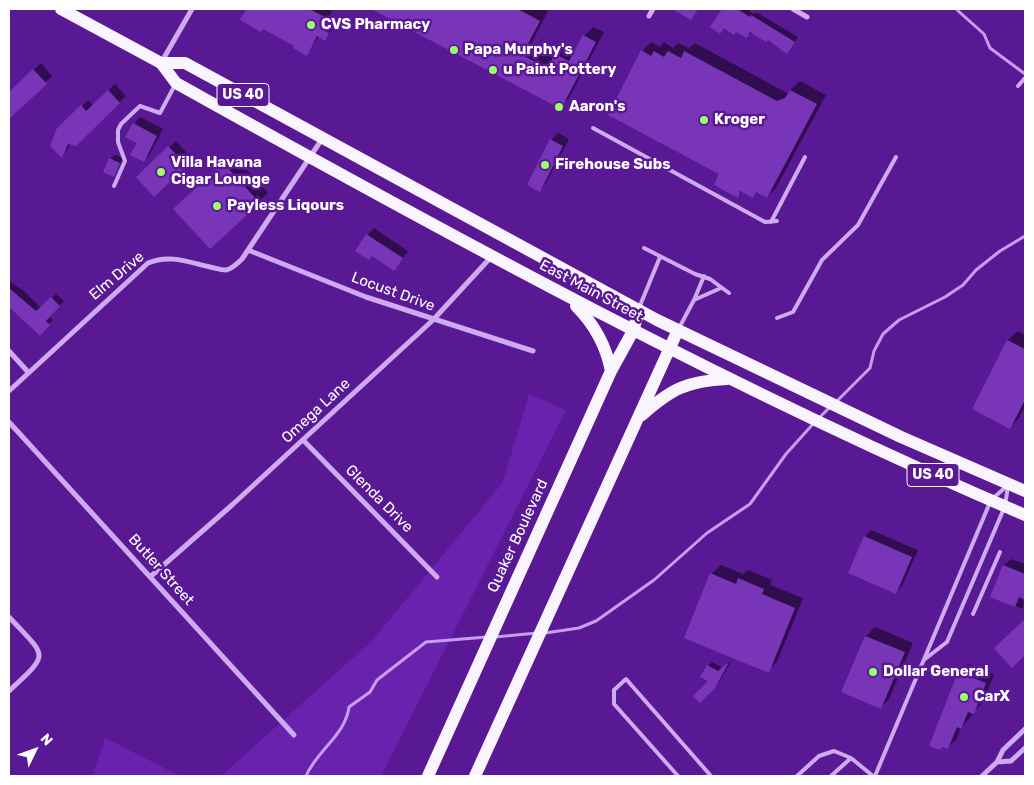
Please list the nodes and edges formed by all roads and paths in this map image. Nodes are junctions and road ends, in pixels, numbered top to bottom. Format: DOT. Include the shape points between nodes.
graph roads {
  1 [pos="61,9"];
  2 [pos="192,9"];
  3 [pos="652,9"];
  4 [pos="793,9"];
  5 [pos="649,16"];
  6 [pos="807,17"];
  7 [pos="161,63"];
  8 [pos="1025,78"];
  9 [pos="176,83"];
  10 [pos="1018,86"];
  11 [pos="593,128"];
  12 [pos="322,139"];
  13 [pos="805,157"];
  14 [pos="310,158"];
  15 [pos="896,158"];
  16 [pos="114,186"];
  17 [pos="777,221"];
  18 [pos="771,222"];
  19 [pos="644,248"];
  20 [pos="248,250"];
  21 [pos="492,256"];
  22 [pos="660,257"];
  23 [pos="704,276"];
  24 [pos="721,288"];
  25 [pos="729,293"];
  26 [pos="568,297"];
  27 [pos="694,300"];
  28 [pos="639,310"];
  29 [pos="777,318"];
  30 [pos="432,320"];
  31 [pos="678,330"];
  32 [pos="633,331"];
  33 [pos="668,350"];
  34 [pos="9,351"];
  35 [pos="533,351"];
  36 [pos="611,371"];
  37 [pos="28,372"];
  38 [pos="728,379"];
  39 [pos="9,391"];
  40 [pos="638,418"];
  41 [pos="9,422"];
  42 [pos="303,440"];
  43 [pos="1008,484"];
  44 [pos="1025,491"];
  45 [pos="991,500"];
  46 [pos="1005,506"];
  47 [pos="1025,515"];
  48 [pos="1000,552"];
  49 [pos="150,577"];
  50 [pos="438,577"];
  51 [pos="973,614"];
  52 [pos="9,617"];
  53 [pos="923,661"];
  54 [pos="9,691"];
  55 [pos="1025,728"];
  56 [pos="294,735"];
  57 [pos="1025,748"];
  58 [pos="851,758"];
  59 [pos="997,762"];
  60 [pos="428,776"];
  61 [pos="475,776"];
  62 [pos="678,776"];
  63 [pos="711,776"];
  64 [pos="797,776"];
  65 [pos="831,776"];
  66 [pos="874,776"];
  67 [pos="982,776"];
  1 -- 7 [label="main road, East Main Street / US 40"];
  2 -- 7 [label="street"];
  3 -- 5 [label="street"];
  4 -- 6 [label="street"];
  7 -- 9 [label="main road, East Main Street / US 40"];
  7 -- 12 [label="main road, East Main Street / US 40" via="185,63"];
  8 -- 10 [label="lane"];
  9 -- 14 [label="main road, East Main Street / US 40"];
  9 -- 16 [label="lane" via="160,113 140,106 121,124 118,142 125,164"];
  11 -- 18 [label="lane" via="765,222"];
  12 -- 14 [label="street, Elm Drive"];
  12 -- 28 [label="main road, East Main Street / US 40"];
  13 -- 18 [label="lane"];
  14 -- 20 [label="street, Elm Drive"];
  14 -- 21 [label="main road, East Main Street / US 40"];
  15 -- 29 [label="lane" via="858,225 822,260 793,312"];
  17 -- 18 [label="lane"];
  19 -- 22 [label="lane"];
  20 -- 30 [label="street, Locust Drive"];
  20 -- 37 [label="street, Elm Drive" via="226,270 170,257 148,263"];
  21 -- 26 [label="main road, East Main Street / US 40"];
  21 -- 30 [label="street, Omega Lane"];
  22 -- 23 [label="lane"];
  22 -- 28 [label="lane"];
  23 -- 24 [label="lane"];
  23 -- 27 [label="lane"];
  24 -- 25 [label="lane"];
  24 -- 27 [label="lane"];
  26 -- 32 [label="main road, East Main Street / US 40"];
  26 -- 36 [label="main road" via="596,330"];
  27 -- 31 [label="lane"];
  28 -- 31 [label="main road, East Main Street / US 40"];
  28 -- 32 [label="main road, Quaker Boulevard"];
  30 -- 35 [label="street, Locust Drive"];
  30 -- 42 [label="street, Omega Lane"];
  31 -- 33 [label="main road"];
  31 -- 43 [label="main road, East Main Street / US 40" via="811,395"];
  32 -- 33 [label="main road, East Main Street / US 40"];
  32 -- 36 [label="main road, Quaker Boulevard"];
  33 -- 38 [label="main road, East Main Street / US 40"];
  33 -- 40 [label="main road"];
  34 -- 37 [label="street"];
  36 -- 60 [label="main road, Quaker Boulevard"];
  37 -- 39 [label="street, Elm Drive"];
  38 -- 40 [label="main road" via="693,383 674,390"];
  38 -- 45 [label="main road, East Main Street / US 40"];
  40 -- 61 [label="main road"];
  41 -- 49 [label="street, Butler Street"];
  42 -- 49 [label="street, Omega Lane"];
  42 -- 50 [label="street, Glenda Drive"];
  43 -- 44 [label="main road, East Main Street / US 40"];
  43 -- 45 [label="lane"];
  43 -- 46 [label="lane"];
  45 -- 46 [label="main road, East Main Street / US 40"];
  45 -- 53 [label="lane"];
  46 -- 47 [label="main road, East Main Street / US 40"];
  46 -- 53 [label="lane" via="946,642"];
  48 -- 51 [label="lane"];
  49 -- 56 [label="street, Butler Street"];
  52 -- 54 [label="street" via="32,641 40,660"];
  53 -- 66 [label="lane"];
  55 -- 59 [label="street" via="1003,750"];
  57 -- 59 [label="street" via="1011,761"];
  58 -- 64 [label="lane" via="834,751 819,756"];
  58 -- 65 [label="lane"];
  58 -- 66 [label="lane"];
  59 -- 67 [label="street"];
  62 -- 63 [label="lane" via="614,704 614,690 626,679"];
}
